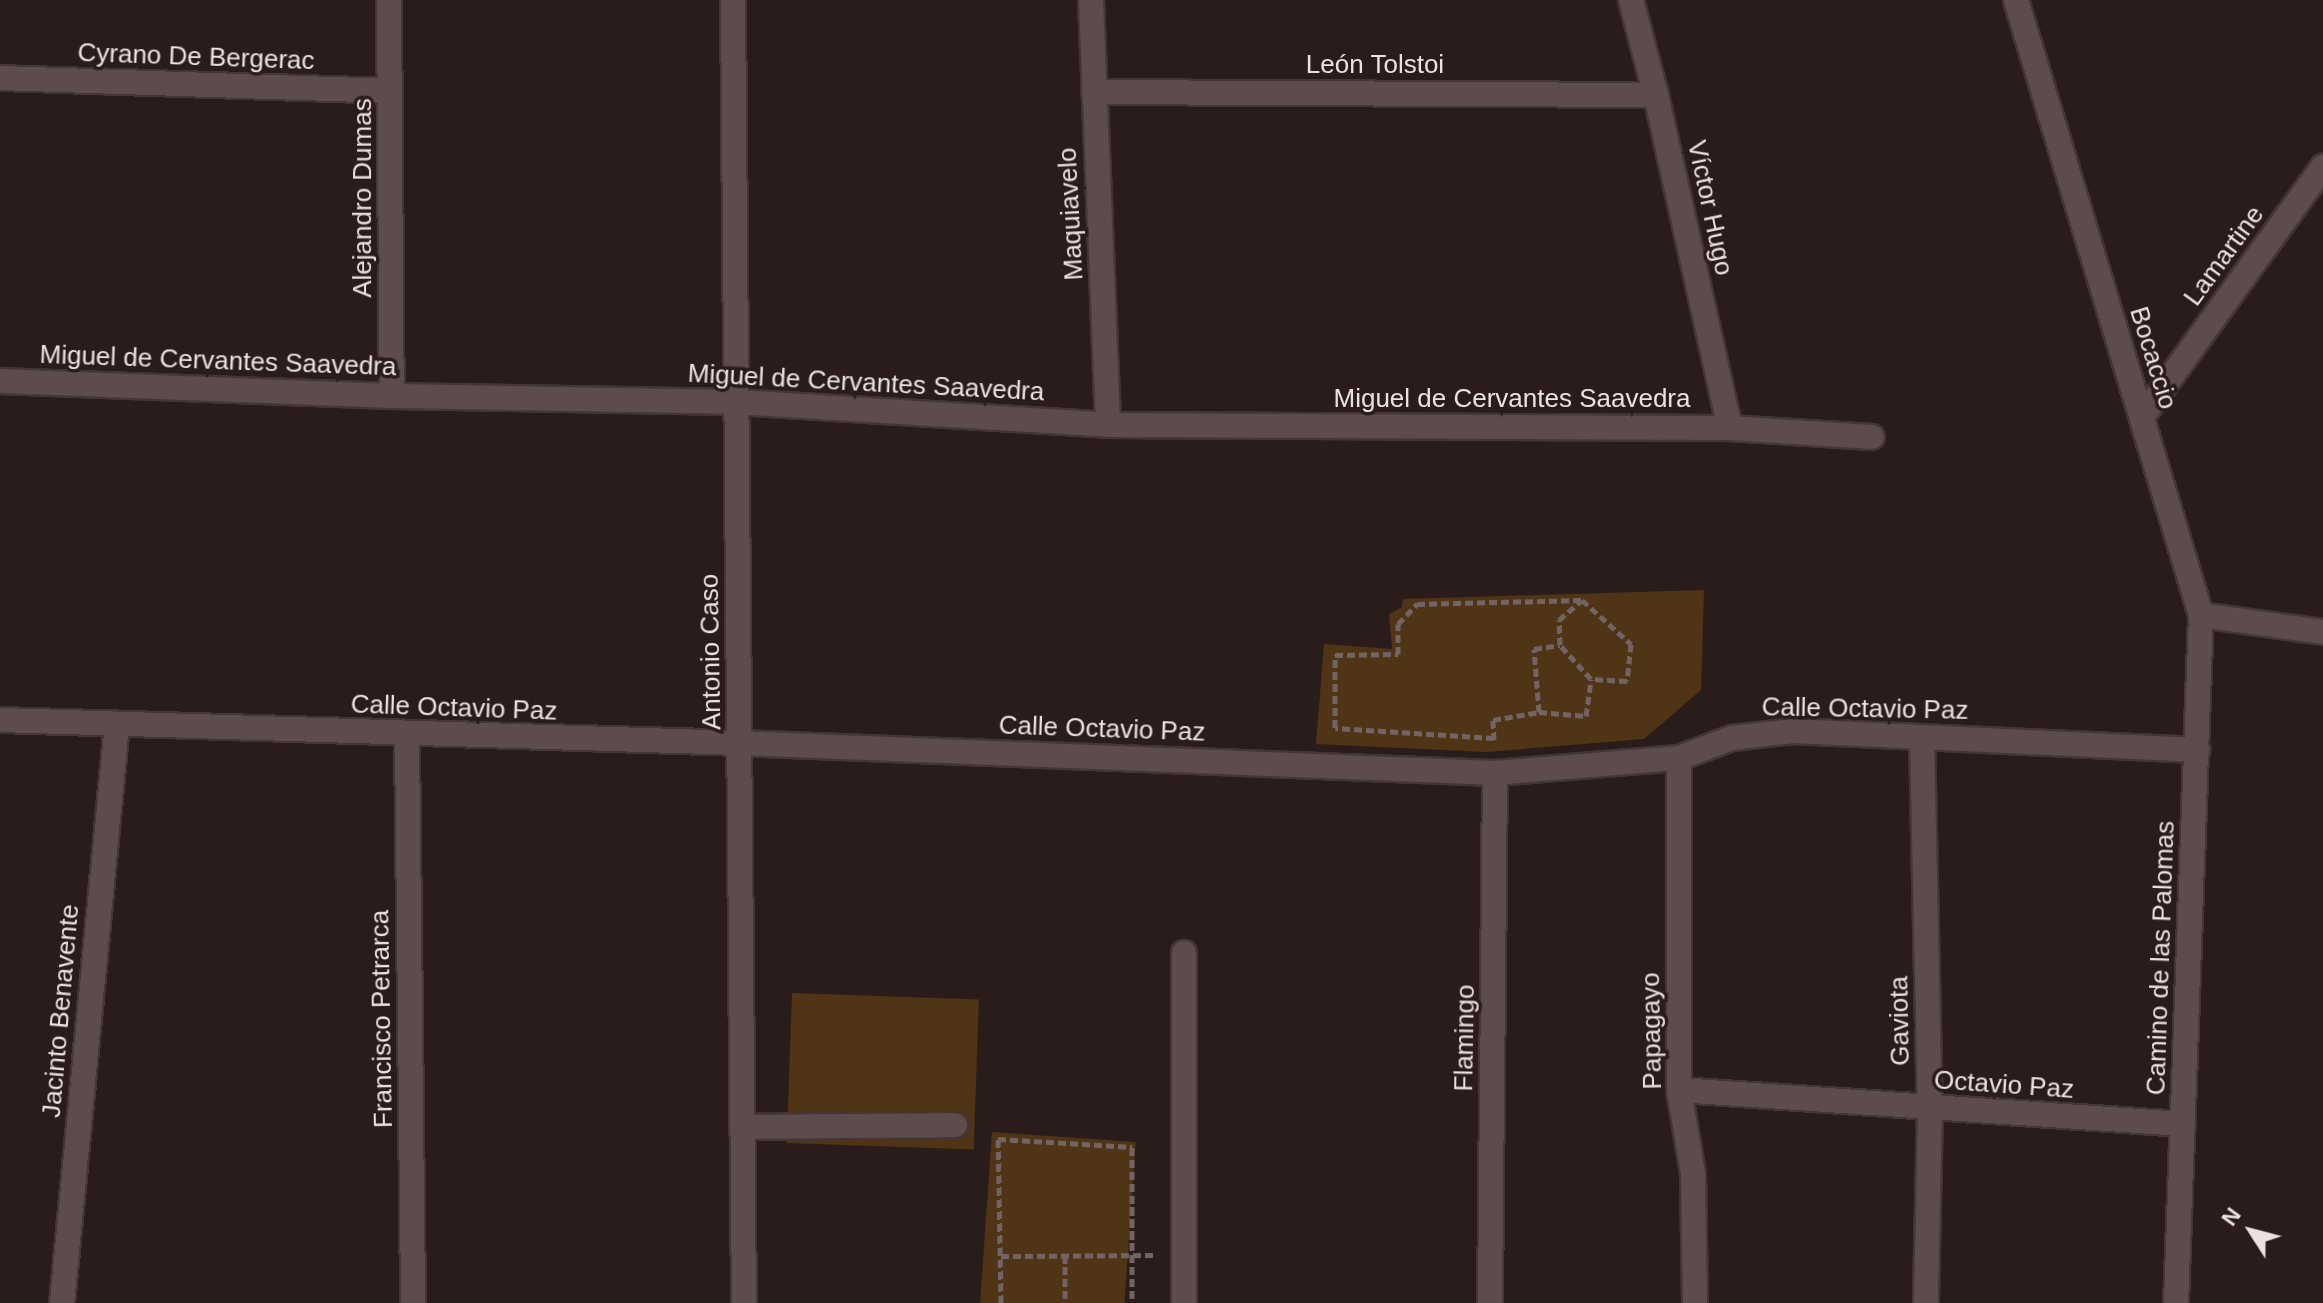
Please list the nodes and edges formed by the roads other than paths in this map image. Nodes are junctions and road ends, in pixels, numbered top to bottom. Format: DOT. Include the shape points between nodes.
graph roads {
  1 [pos="389,0"];
  2 [pos="733,0"];
  3 [pos="1091,0"];
  4 [pos="1631,0"];
  5 [pos="2016,0"];
  6 [pos="0,78"];
  7 [pos="390,91"];
  8 [pos="1094,92"];
  9 [pos="1656,95"];
  10 [pos="2323,167"];
  11 [pos="0,381"];
  12 [pos="392,396"];
  13 [pos="736,402"];
  14 [pos="2142,417"];
  15 [pos="1108,425"];
  16 [pos="1730,428"];
  17 [pos="1872,437"];
  18 [pos="2201,615"];
  19 [pos="2323,632"];
  20 [pos="0,720"];
  21 [pos="117,724"];
  22 [pos="407,735"];
  23 [pos="1922,737"];
  24 [pos="739,743"];
  25 [pos="2198,750"];
  26 [pos="1679,758"];
  27 [pos="1495,773"];
  28 [pos="1184,953"];
  29 [pos="1679,1090"];
  30 [pos="1930,1108"];
  31 [pos="2183,1124"];
  32 [pos="955,1125"];
  33 [pos="743,1127"];
  34 [pos="62,1303"];
  35 [pos="413,1303"];
  36 [pos="744,1303"];
  37 [pos="1184,1303"];
  38 [pos="1490,1303"];
  39 [pos="1695,1303"];
  40 [pos="1926,1303"];
  41 [pos="2176,1303"];
  1 -- 7 [label="street, Alejandro Dumas"];
  2 -- 13 [label="street, Antonio Caso"];
  3 -- 8 [label="street, Maquiavelo"];
  4 -- 9 [label="street, Víctor Hugo"];
  5 -- 14 [label="street, Bocaccio"];
  6 -- 7 [label="street, Cyrano De Bergerac"];
  7 -- 12 [label="street, Alejandro Dumas"];
  8 -- 9 [label="street, León Tolstoi"];
  8 -- 15 [label="street, Maquiavelo"];
  9 -- 16 [label="street, Víctor Hugo"];
  10 -- 14 [label="street, Lamartine"];
  11 -- 12 [label="street, Miguel de Cervantes Saavedra"];
  12 -- 13 [label="street, Miguel de Cervantes Saavedra"];
  13 -- 15 [label="street, Miguel de Cervantes Saavedra"];
  13 -- 24 [label="street, Antonio Caso"];
  14 -- 18 [label="street, Bocaccio"];
  15 -- 16 [label="street, Miguel de Cervantes Saavedra"];
  16 -- 17 [label="street, Miguel de Cervantes Saavedra"];
  18 -- 19 [label="street"];
  18 -- 25 [label="street, Camino de las Palomas"];
  20 -- 21 [label="street, Calle Octavio Paz"];
  21 -- 22 [label="street, Calle Octavio Paz"];
  21 -- 34 [label="street, Jacinto Benavente"];
  22 -- 24 [label="street, Calle Octavio Paz"];
  22 -- 35 [label="street, Francisco Petrarca"];
  23 -- 25 [label="street, Calle Octavio Paz"];
  23 -- 26 [label="street, Calle Octavio Paz" via="1762,732"];
  23 -- 30 [label="street, Gaviota"];
  24 -- 27 [label="street, Calle Octavio Paz"];
  24 -- 33 [label="street, Antonio Caso"];
  25 -- 31 [label="street, Camino de las Palomas"];
  26 -- 27 [label="street, Calle Octavio Paz"];
  26 -- 29 [label="street, Papagayo"];
  27 -- 38 [label="street, Flamingo"];
  28 -- 37 [label="street"];
  29 -- 30 [label="street, Octavio Paz"];
  29 -- 39 [label="street, Papagayo" via="1693,1174"];
  30 -- 31 [label="street, Octavio Paz"];
  30 -- 40 [label="street, Gaviota"];
  31 -- 41 [label="street, Camino de las Palomas"];
  32 -- 33 [label="street"];
  33 -- 36 [label="street, Antonio Caso"];
}
